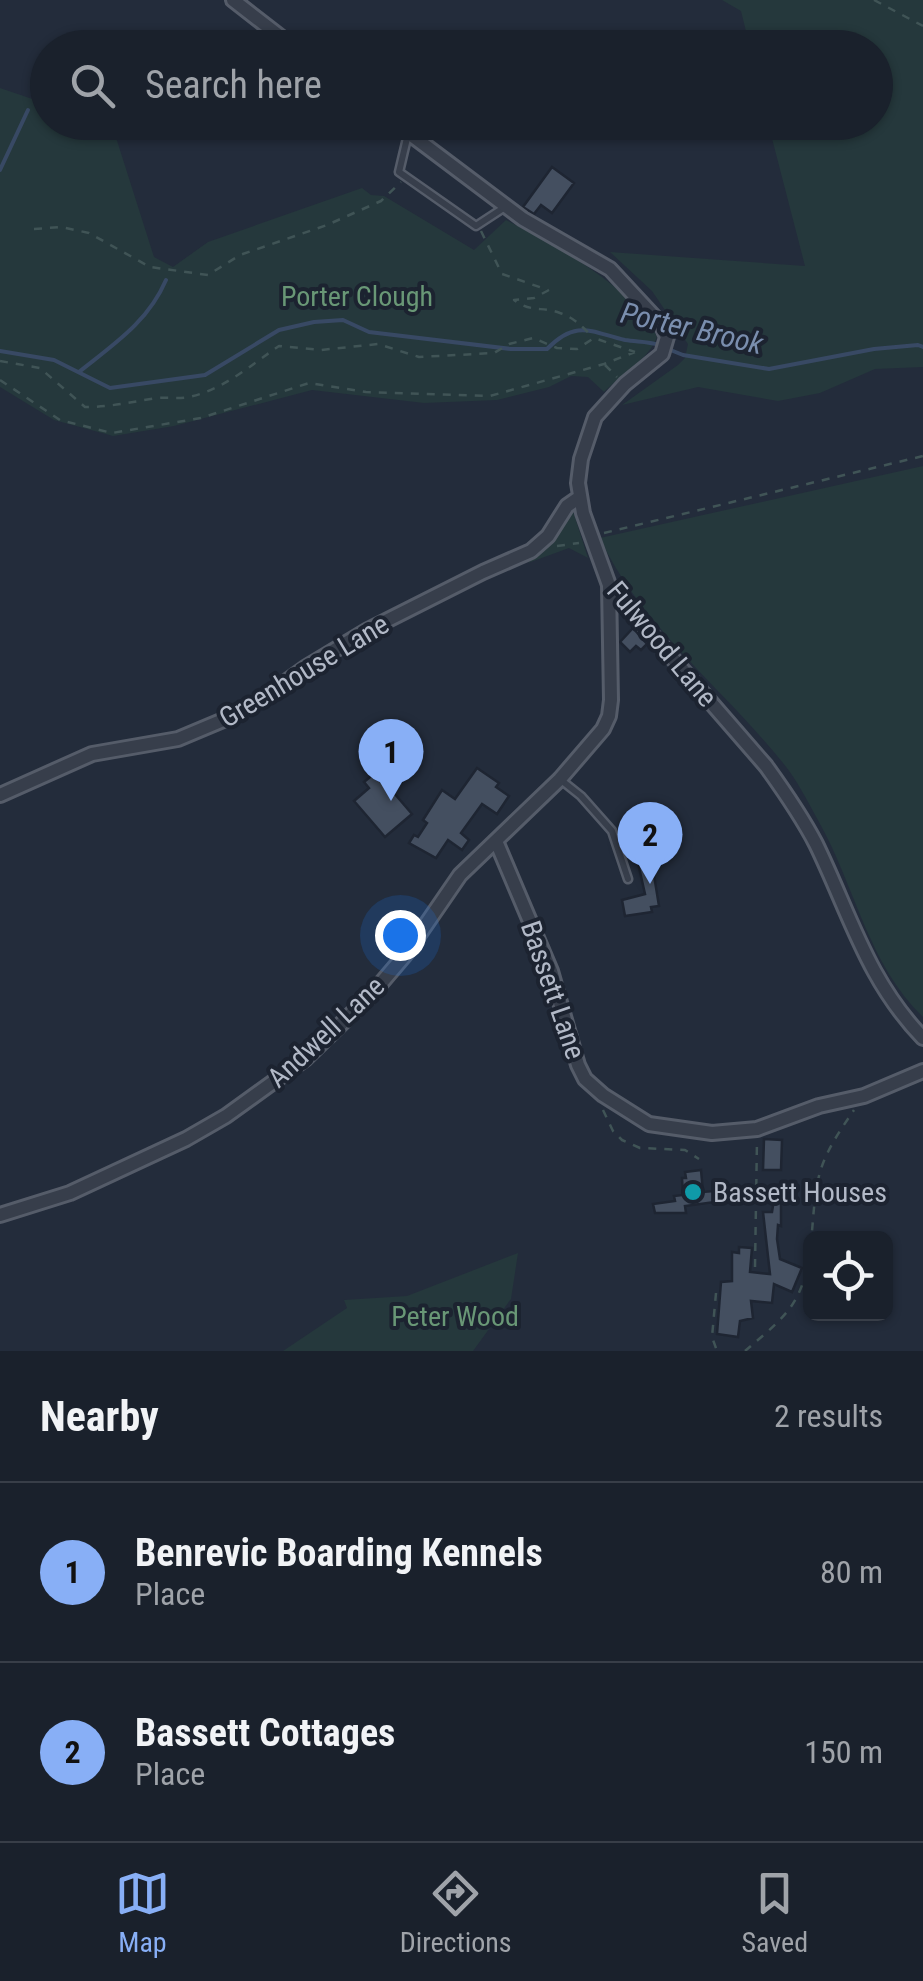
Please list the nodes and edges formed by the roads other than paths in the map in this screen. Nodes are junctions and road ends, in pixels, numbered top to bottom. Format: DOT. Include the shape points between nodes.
graph roads {
  1 [pos="233,0"];
  2 [pos="272,30"];
  3 [pos="406,140"];
  4 [pos="417,140"];
  5 [pos="506,206"];
  6 [pos="580,497"];
  7 [pos="609,585"];
  8 [pos="560,779"];
  9 [pos="0,795"];
  10 [pos="496,841"];
  11 [pos="628,879"];
  12 [pos="923,1038"];
  13 [pos="923,1071"];
  14 [pos="0,1214"];
  1 -- 2 [label="street"];
  3 -- 5 [label="lane" via="399,172 476,226"];
  4 -- 5 [label="street, Fulwood Lane"];
  5 -- 6 [label="street, Fulwood Lane" via="610,269 666,337 662,354 595,417 581,459"];
  6 -- 7 [label="street, Fulwood Lane"];
  6 -- 9 [label="street, Greenhouse Lane" via="531,551 368,630 228,718 178,739 92,754"];
  7 -- 8 [label="street, Andwell Lane" via="610,716"];
  7 -- 12 [label="street, Fulwood Lane" via="766,766 815,842 872,972"];
  8 -- 10 [label="street, Andwell Lane"];
  8 -- 11 [label="lane" via="612,831"];
  10 -- 13 [label="street, Bassett Lane" via="552,971 578,1065 603,1095 648,1124 712,1133 757,1128"];
  10 -- 14 [label="street, Andwell Lane" via="460,875 371,995 268,1088 134,1166"];
}
